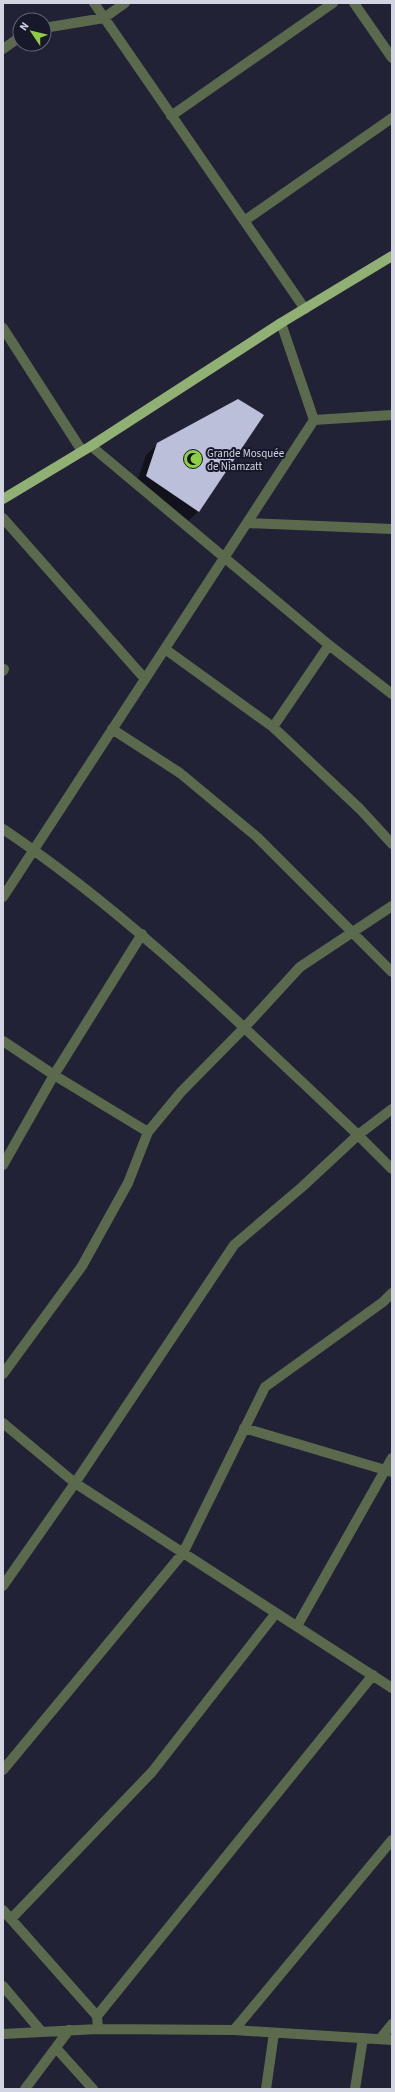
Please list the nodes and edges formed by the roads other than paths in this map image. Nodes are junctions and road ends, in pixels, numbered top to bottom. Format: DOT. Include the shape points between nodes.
graph roads {
  1 [pos="94,3"];
  2 [pos="125,3"];
  3 [pos="333,3"];
  4 [pos="354,3"];
  5 [pos="104,18"];
  6 [pos="52,27"];
  7 [pos="12,43"];
  8 [pos="3,49"];
  9 [pos="392,58"];
  10 [pos="171,116"];
  11 [pos="392,118"];
  12 [pos="244,221"];
  13 [pos="392,256"];
  14 [pos="305,309"];
  15 [pos="281,323"];
  16 [pos="3,328"];
  17 [pos="392,415"];
  18 [pos="314,420"];
  19 [pos="86,449"];
  20 [pos="3,499"];
  21 [pos="3,518"];
  22 [pos="247,523"];
  23 [pos="392,529"];
  24 [pos="224,558"];
  25 [pos="328,645"];
  26 [pos="165,649"];
  27 [pos="145,679"];
  28 [pos="392,694"];
  29 [pos="273,727"];
  30 [pos="112,730"];
  31 [pos="3,829"];
  32 [pos="392,844"];
  33 [pos="34,850"];
  34 [pos="3,897"];
  35 [pos="392,906"];
  36 [pos="351,932"];
  37 [pos="142,934"];
  38 [pos="392,972"];
  39 [pos="244,1028"];
  40 [pos="3,1040"];
  41 [pos="54,1075"];
  42 [pos="392,1109"];
  43 [pos="148,1132"];
  44 [pos="358,1135"];
  45 [pos="3,1165"];
  46 [pos="392,1170"];
  47 [pos="392,1293"];
  48 [pos="3,1374"];
  49 [pos="3,1423"];
  50 [pos="244,1428"];
  51 [pos="392,1458"];
  52 [pos="389,1471"];
  53 [pos="75,1483"];
  54 [pos="183,1552"];
  55 [pos="3,1586"];
  56 [pos="276,1613"];
  57 [pos="297,1626"];
  58 [pos="373,1676"];
  59 [pos="391,1686"];
  60 [pos="3,1770"];
  61 [pos="392,1840"];
  62 [pos="3,1910"];
  63 [pos="11,1919"];
  64 [pos="3,1986"];
  65 [pos="97,2016"];
  66 [pos="392,2024"];
  67 [pos="98,2029"];
  68 [pos="70,2030"];
  69 [pos="234,2030"];
  70 [pos="41,2031"];
  71 [pos="274,2033"];
  72 [pos="3,2034"];
  73 [pos="363,2038"];
  74 [pos="380,2039"];
  75 [pos="392,2040"];
  76 [pos="56,2048"];
  77 [pos="25,2089"];
  78 [pos="93,2089"];
  79 [pos="266,2089"];
  80 [pos="355,2089"];
  1 -- 5 [label="street"];
  2 -- 5 [label="street"];
  3 -- 10 [label="street"];
  4 -- 9 [label="street"];
  5 -- 6 [label="street"];
  5 -- 10 [label="street"];
  7 -- 8 [label="street"];
  10 -- 12 [label="street"];
  11 -- 12 [label="street"];
  12 -- 14 [label="street"];
  13 -- 14 [label="main road"];
  14 -- 15 [label="main road"];
  15 -- 18 [label="street"];
  15 -- 19 [label="main road"];
  16 -- 19 [label="street"];
  17 -- 18 [label="street"];
  18 -- 22 [label="street"];
  19 -- 20 [label="main road"];
  19 -- 24 [label="street"];
  21 -- 27 [label="street"];
  22 -- 23 [label="street"];
  22 -- 24 [label="street"];
  24 -- 25 [label="street"];
  24 -- 26 [label="street"];
  25 -- 28 [label="street"];
  25 -- 29 [label="street"];
  26 -- 27 [label="street"];
  26 -- 29 [label="street"];
  27 -- 30 [label="street"];
  29 -- 32 [label="street" via="360,809"];
  30 -- 33 [label="street"];
  30 -- 36 [label="street" via="180,773 257,837"];
  31 -- 33 [label="street"];
  33 -- 34 [label="street"];
  33 -- 37 [label="street"];
  35 -- 36 [label="street"];
  36 -- 38 [label="street"];
  36 -- 39 [label="street" via="300,967"];
  37 -- 39 [label="street"];
  37 -- 41 [label="street"];
  39 -- 43 [label="street" via="181,1092"];
  39 -- 44 [label="street"];
  40 -- 41 [label="street"];
  41 -- 43 [label="street"];
  41 -- 45 [label="street"];
  42 -- 44 [label="street"];
  43 -- 48 [label="street" via="128,1183 82,1266"];
  44 -- 46 [label="street"];
  44 -- 53 [label="street" via="234,1245"];
  47 -- 50 [label="street" via="266,1386"];
  49 -- 53 [label="street"];
  50 -- 52 [label="street"];
  50 -- 54 [label="street"];
  51 -- 52 [label="street"];
  52 -- 57 [label="street"];
  53 -- 54 [label="street"];
  53 -- 55 [label="street"];
  54 -- 56 [label="street"];
  54 -- 60 [label="street"];
  56 -- 57 [label="street"];
  56 -- 63 [label="street" via="152,1772"];
  57 -- 58 [label="street"];
  58 -- 59 [label="street"];
  58 -- 65 [label="street"];
  61 -- 69 [label="street"];
  62 -- 63 [label="street"];
  63 -- 65 [label="street"];
  64 -- 70 [label="street"];
  65 -- 67 [label="street"];
  66 -- 74 [label="street"];
  67 -- 68 [label="street"];
  67 -- 69 [label="street"];
  68 -- 70 [label="street"];
  68 -- 76 [label="street"];
  69 -- 71 [label="street"];
  70 -- 72 [label="street"];
  71 -- 73 [label="street"];
  71 -- 79 [label="street"];
  73 -- 74 [label="street"];
  73 -- 80 [label="street"];
  74 -- 75 [label="street"];
  76 -- 77 [label="street"];
  76 -- 78 [label="street"];
}
